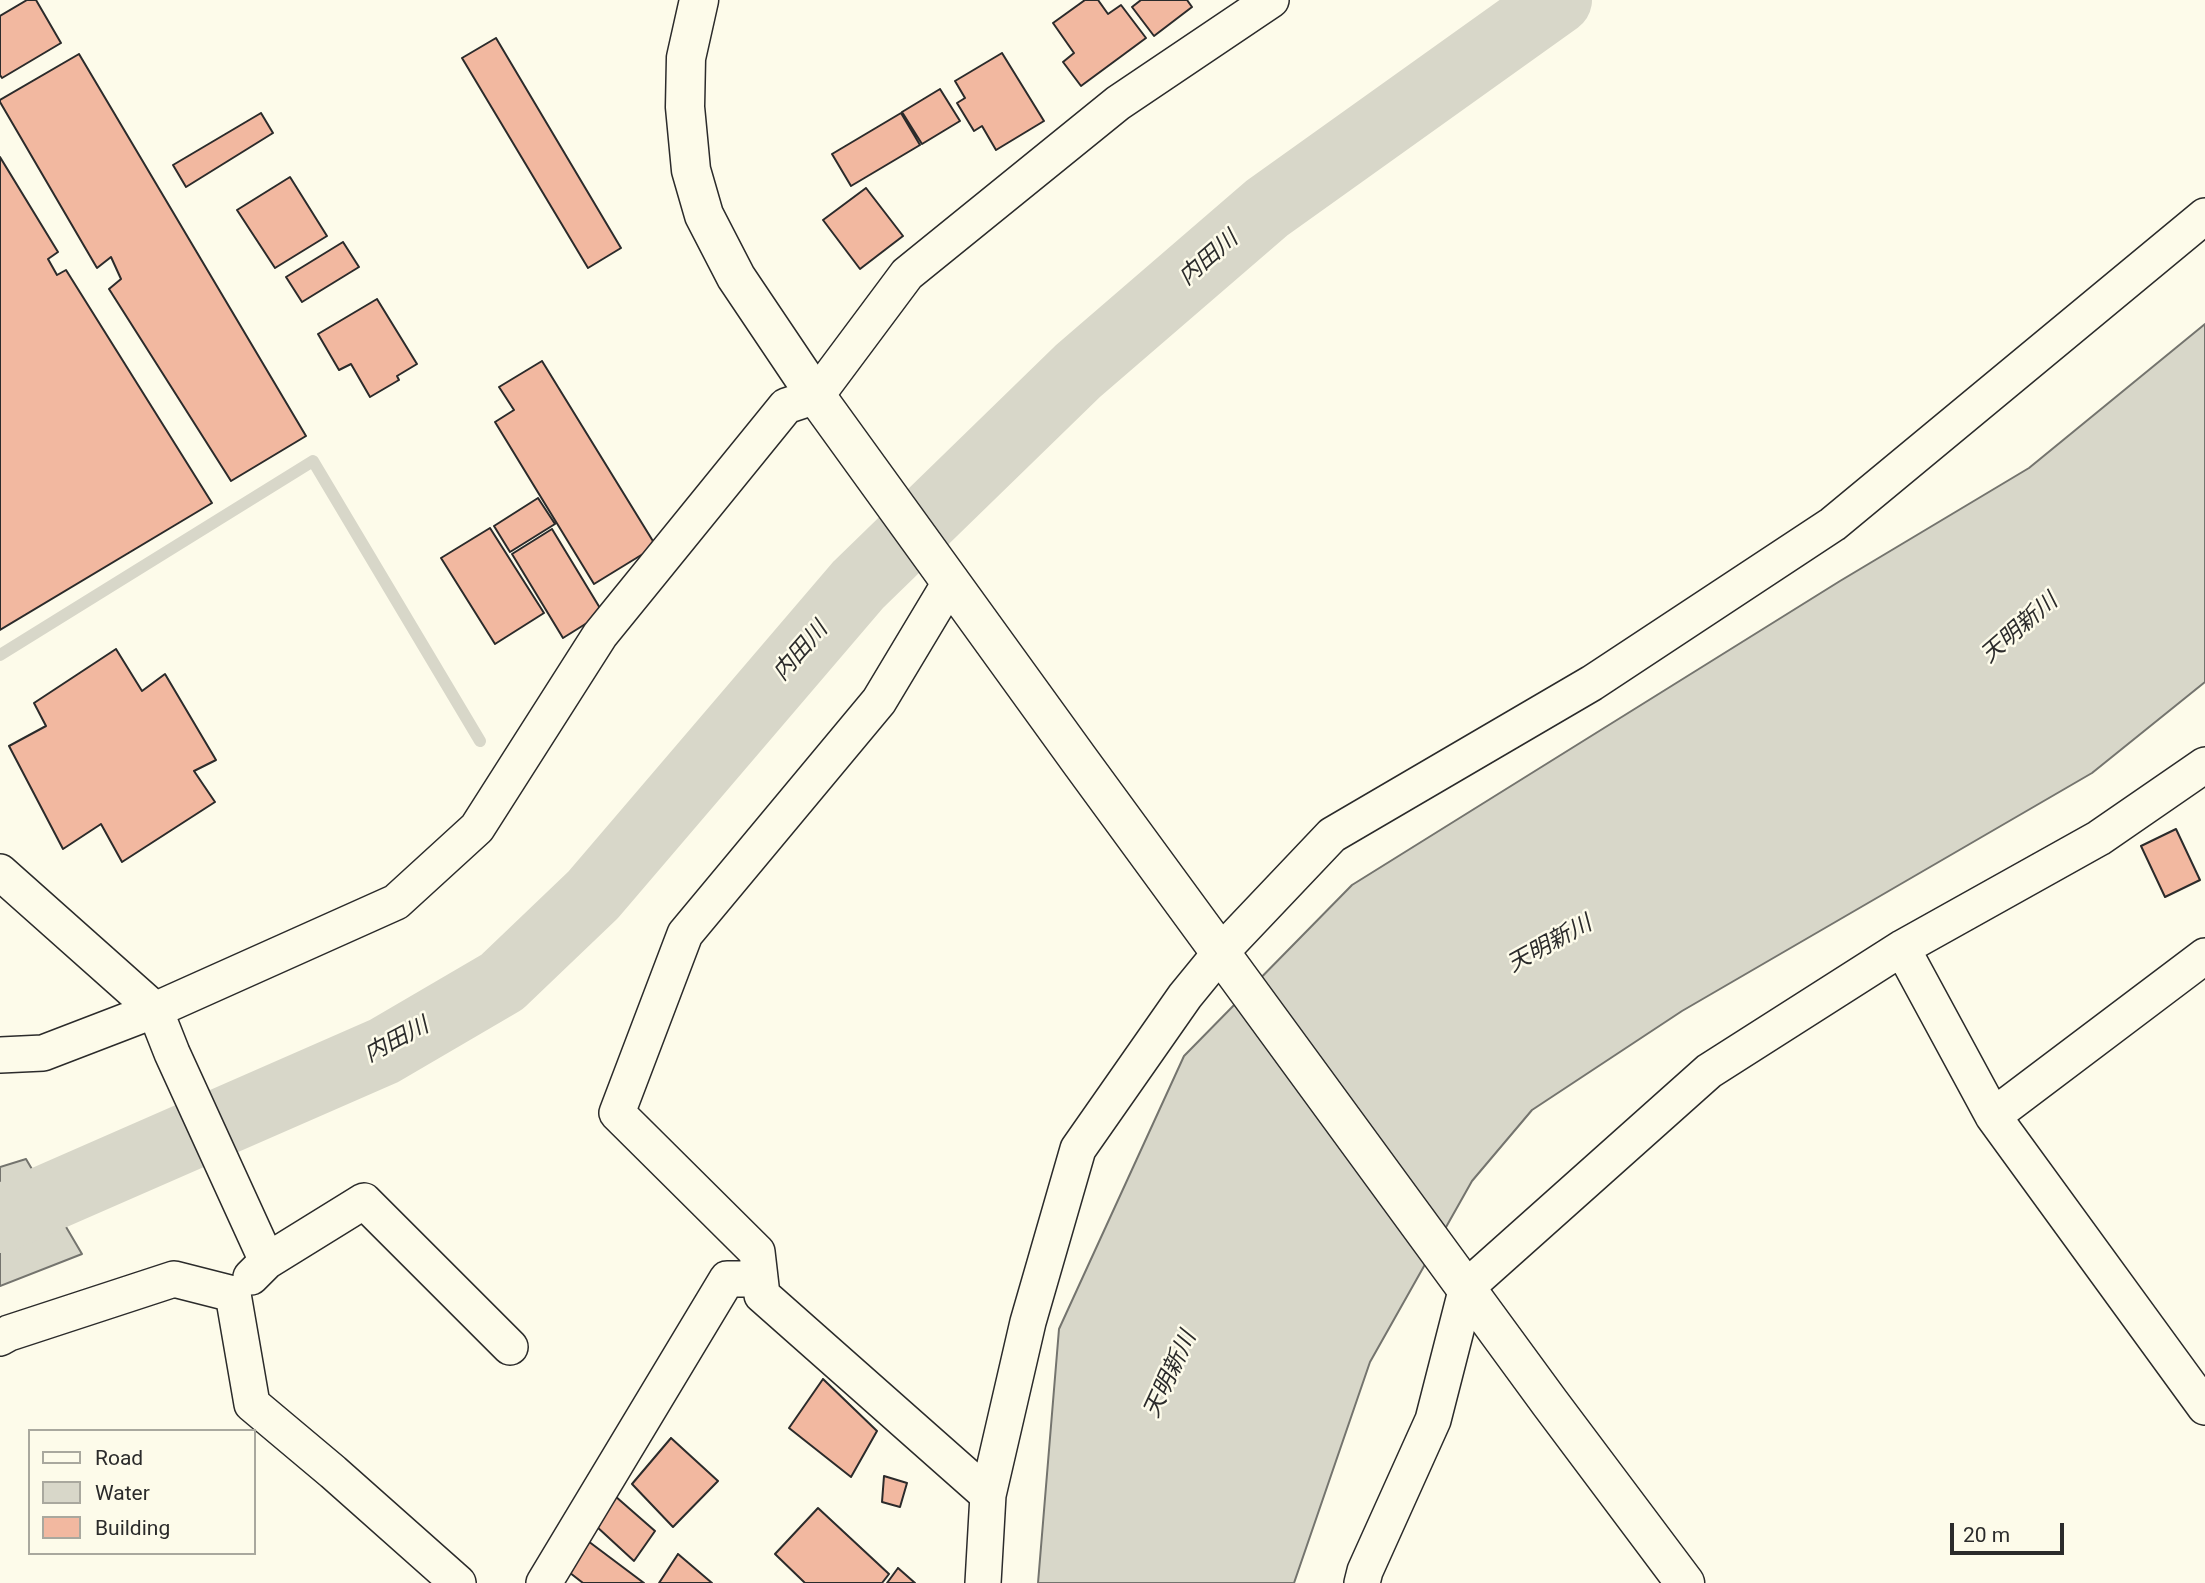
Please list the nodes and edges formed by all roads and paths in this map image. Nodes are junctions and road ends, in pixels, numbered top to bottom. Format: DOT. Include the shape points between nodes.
graph roads {
  1 [pos="699,0"];
  2 [pos="1270,0"];
  3 [pos="2205,216"];
  4 [pos="816,396"];
  5 [pos="951,581"];
  6 [pos="2205,765"];
  7 [pos="0,872"];
  8 [pos="1902,948"];
  9 [pos="1221,952"];
  10 [pos="2205,956"];
  11 [pos="155,1010"];
  12 [pos="0,1055"];
  13 [pos="1993,1116"];
  14 [pos="267,1261"];
  15 [pos="760,1279"];
  16 [pos="1467,1287"];
  17 [pos="233,1294"];
  18 [pos="0,1338"];
  19 [pos="510,1347"];
  20 [pos="2205,1406"];
  21 [pos="988,1495"];
  22 [pos="458,1583"];
  23 [pos="544,1583"];
  24 [pos="983,1583"];
  25 [pos="1362,1583"];
  26 [pos="1685,1583"];
  1 -- 4 [label="street" via="686,58 685,107 691,170 704,215 736,276"];
  2 -- 4 [label="street" via="1118,103 907,274"];
  3 -- 9 [label="street" via="1833,524 1592,683 1332,835"];
  4 -- 5 [label="street"];
  4 -- 11 [label="street" via="786,406 600,635 477,828 396,902"];
  5 -- 9 [label="street"];
  5 -- 15 [label="street" via="879,701 685,934 617,1113 757,1252"];
  6 -- 8 [label="street" via="2099,838"];
  7 -- 11 [label="street"];
  8 -- 13 [label="street"];
  8 -- 16 [label="street" via="1709,1071"];
  9 -- 16 [label="street"];
  9 -- 21 [label="street" via="1077,1149 1028,1322"];
  10 -- 13 [label="street"];
  11 -- 12 [label="street" via="43,1053"];
  11 -- 14 [label="street"];
  13 -- 20 [label="street"];
  14 -- 17 [label="street"];
  14 -- 19 [label="street" via="364,1201"];
  15 -- 21 [label="street" via="762,1295"];
  15 -- 23 [label="street" via="727,1279"];
  16 -- 25 [label="street" via="1433,1420"];
  16 -- 26 [label="street"];
  17 -- 18 [label="street" via="174,1279"];
  17 -- 22 [label="street" via="252,1404"];
  21 -- 24 [label="street"];
}
